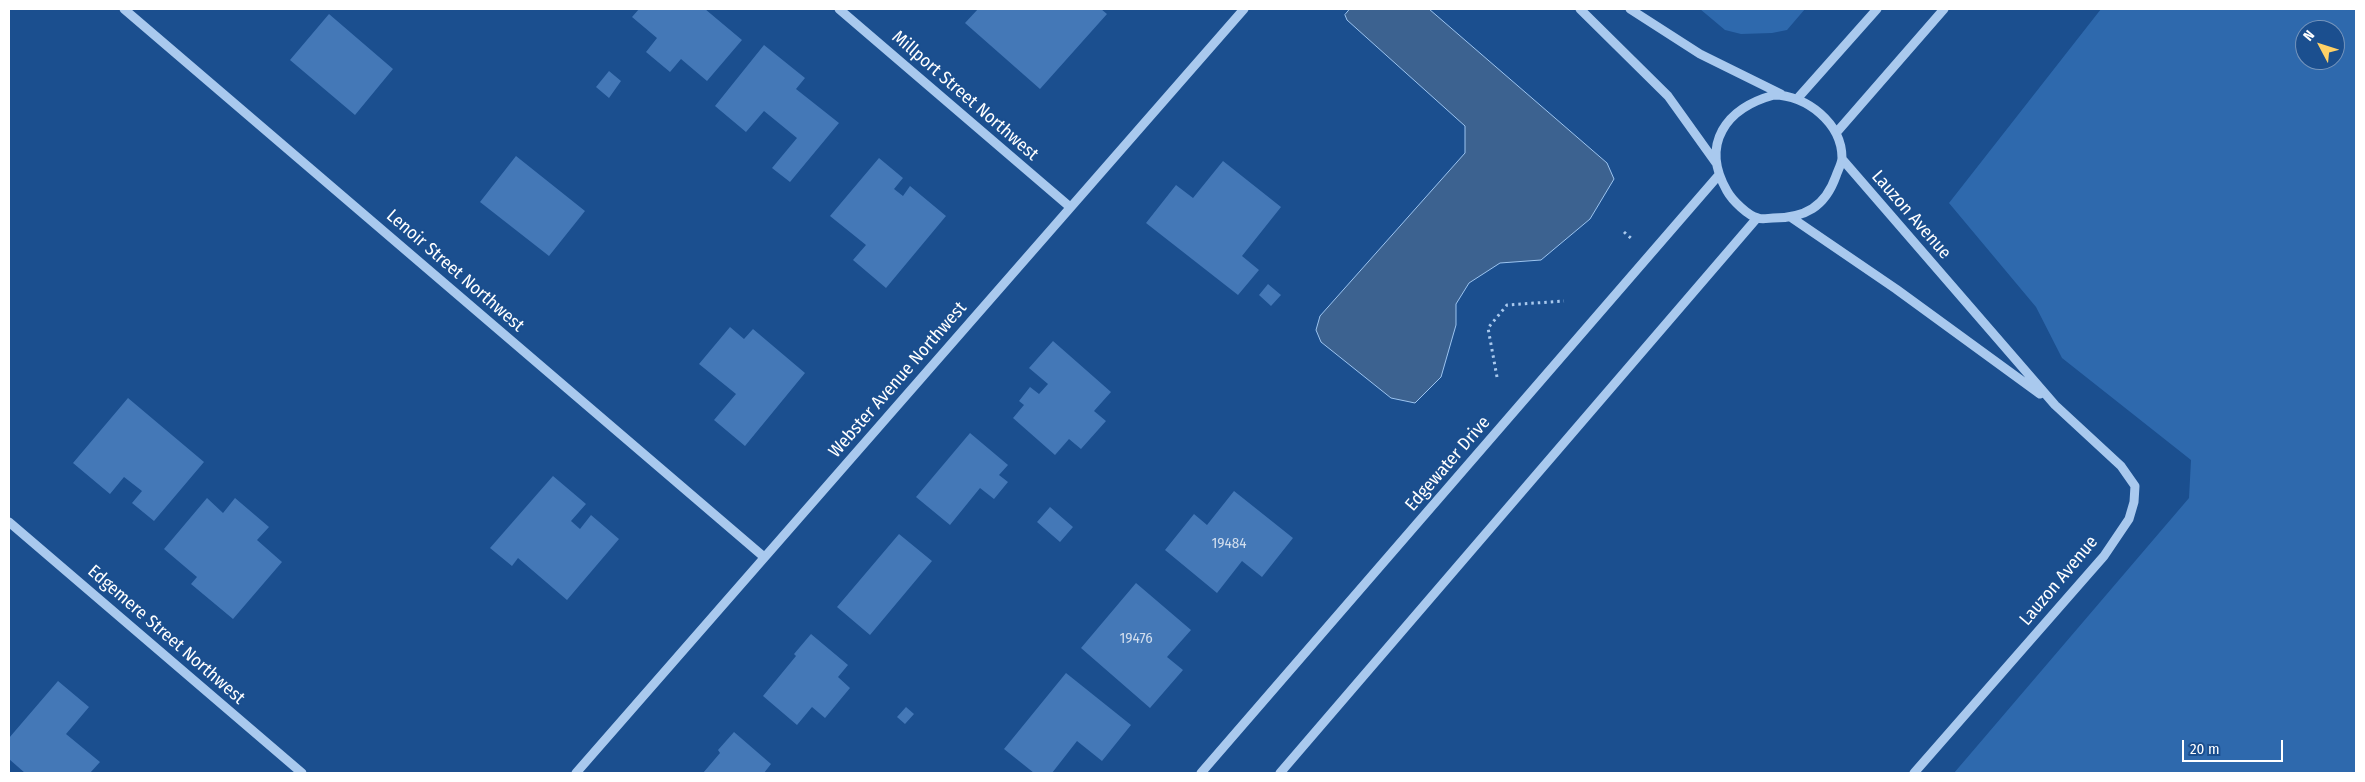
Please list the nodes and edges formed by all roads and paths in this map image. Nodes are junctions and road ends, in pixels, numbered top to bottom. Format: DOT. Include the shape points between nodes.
graph roads {
  1 [pos="124,9"];
  2 [pos="839,9"];
  3 [pos="1244,9"];
  4 [pos="1580,9"];
  5 [pos="1630,9"];
  6 [pos="1877,9"];
  7 [pos="1944,9"];
  8 [pos="1784,95"];
  9 [pos="1797,99"];
  10 [pos="1836,133"];
  11 [pos="1842,159"];
  12 [pos="1716,163"];
  13 [pos="1718,176"];
  14 [pos="1070,207"];
  15 [pos="1757,218"];
  16 [pos="1792,218"];
  17 [pos="1624,232"];
  18 [pos="1636,243"];
  19 [pos="1564,301"];
  20 [pos="1497,377"];
  21 [pos="2055,405"];
  22 [pos="9,522"];
  23 [pos="764,557"];
  24 [pos="302,773"];
  25 [pos="576,773"];
  26 [pos="1201,773"];
  27 [pos="1280,773"];
  28 [pos="1914,773"];
  1 -- 23 [label="street, Lenoir Street Northwest"];
  2 -- 14 [label="street, Millport Street Northwest"];
  3 -- 14 [label="street, Webster Avenue Northwest"];
  4 -- 12 [label="street" via="1668,96"];
  5 -- 8 [label="street" via="1700,54"];
  6 -- 9 [label="street"];
  7 -- 10 [label="street"];
  8 -- 9 [label="street"];
  8 -- 12 [label="street" via="1747,104 1733,115 1720,137"];
  9 -- 10 [label="street" via="1813,107"];
  10 -- 11 [label="street"];
  11 -- 16 [label="street" via="1833,186 1822,200 1809,211"];
  11 -- 21 [label="street, Lauzon Avenue"];
  12 -- 13 [label="street"];
  13 -- 15 [label="street" via="1729,195"];
  13 -- 26 [label="street, Edgewater Drive"];
  14 -- 23 [label="street, Webster Avenue Northwest"];
  15 -- 16 [label="street"];
  15 -- 27 [label="street"];
  16 -- 21 [label="street, Lauzon Avenue"];
  17 -- 18 [label="path"];
  19 -- 20 [label="path" via="1507,305 1488,328"];
  21 -- 28 [label="street, Lauzon Avenue" via="2121,466 2135,486 2129,519 2104,556"];
  22 -- 24 [label="street, Edgemere Street Northwest"];
  23 -- 25 [label="street, Webster Avenue Northwest"];
}
